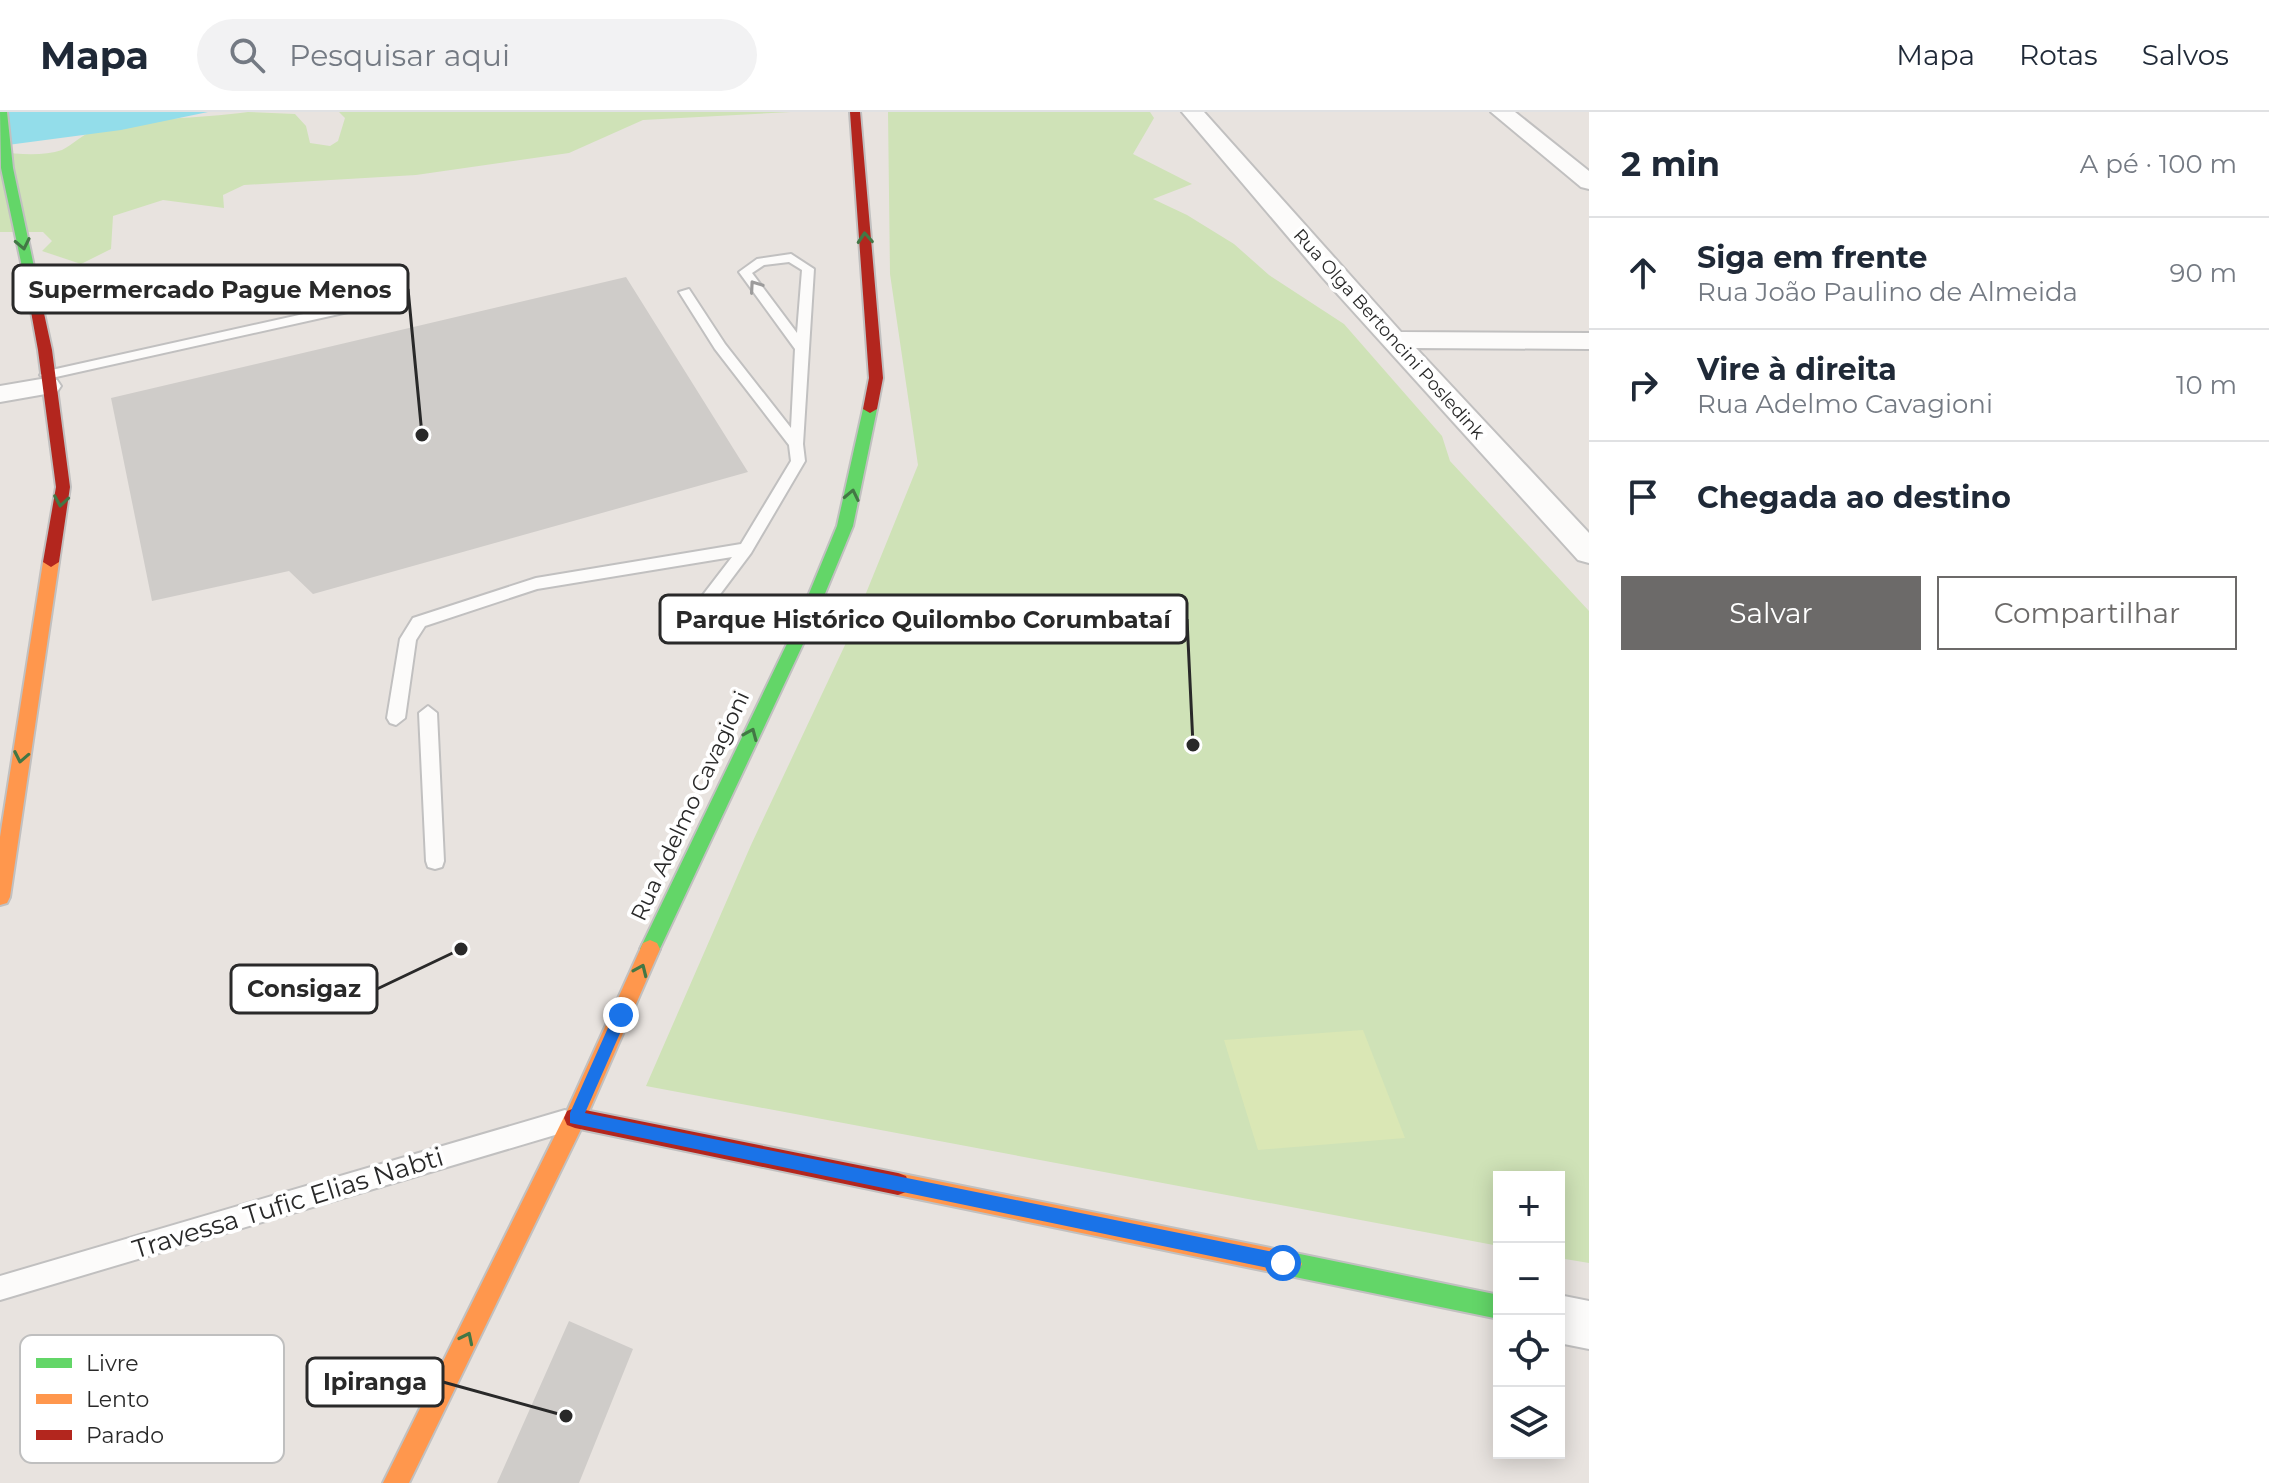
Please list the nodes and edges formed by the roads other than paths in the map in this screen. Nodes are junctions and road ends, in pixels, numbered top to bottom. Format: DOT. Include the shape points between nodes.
graph roads {
  1 [pos="2,112"];
  2 [pos="855,112"];
  3 [pos="1193,112"];
  4 [pos="1502,112"];
  5 [pos="1589,182"];
  6 [pos="8,215"];
  7 [pos="685,292"];
  8 [pos="362,305"];
  9 [pos="1394,340"];
  10 [pos="1589,341"];
  11 [pos="802,349"];
  12 [pos="47,380"];
  13 [pos="0,394"];
  14 [pos="796,444"];
  15 [pos="746,549"];
  16 [pos="1589,552"];
  17 [pos="694,617"];
  18 [pos="428,713"];
  19 [pos="396,718"];
  20 [pos="435,861"];
  21 [pos="0,897"];
  22 [pos="575,1118"];
  23 [pos="0,1288"];
  24 [pos="1493,1306"];
  25 [pos="1565,1320"];
  26 [pos="1589,1325"];
  27 [pos="396,1483"];
  1 -- 6 [label="street"];
  22 -- 2 [label="street, Rua Adelmo Cavagioni, one-way" via="845,526 876,378"];
  3 -- 9 [label="street, Rua Olga Bertoncini Posledink"];
  4 -- 5 [label="street"];
  6 -- 12 [label="street, one-way" via="45,350"];
  7 -- 14 [label="lane"];
  8 -- 12 [label="lane"];
  9 -- 10 [label="street"];
  9 -- 16 [label="street, Rua Olga Bertoncini Posledink"];
  11 -- 11 [label="lane, one-way" via="745,272 761,262 791,258 808,269 810,299"];
  11 -- 14 [label="lane" via="803,397"];
  12 -- 13 [label="street"];
  12 -- 21 [label="street, one-way" via="63,487"];
  14 -- 15 [label="lane" via="798,461"];
  15 -- 17 [label="lane"];
  15 -- 19 [label="lane" via="536,584 419,622 408,639"];
  18 -- 20 [label="lane"];
  22 -- 23 [label="lane, Travessa Tufic Elias Nabti"];
  22 -- 24 [label="street"];
  27 -- 22 [label="street, Rua Adelmo Cavagioni, one-way"];
  25 -- 26 [label="street"];
}
